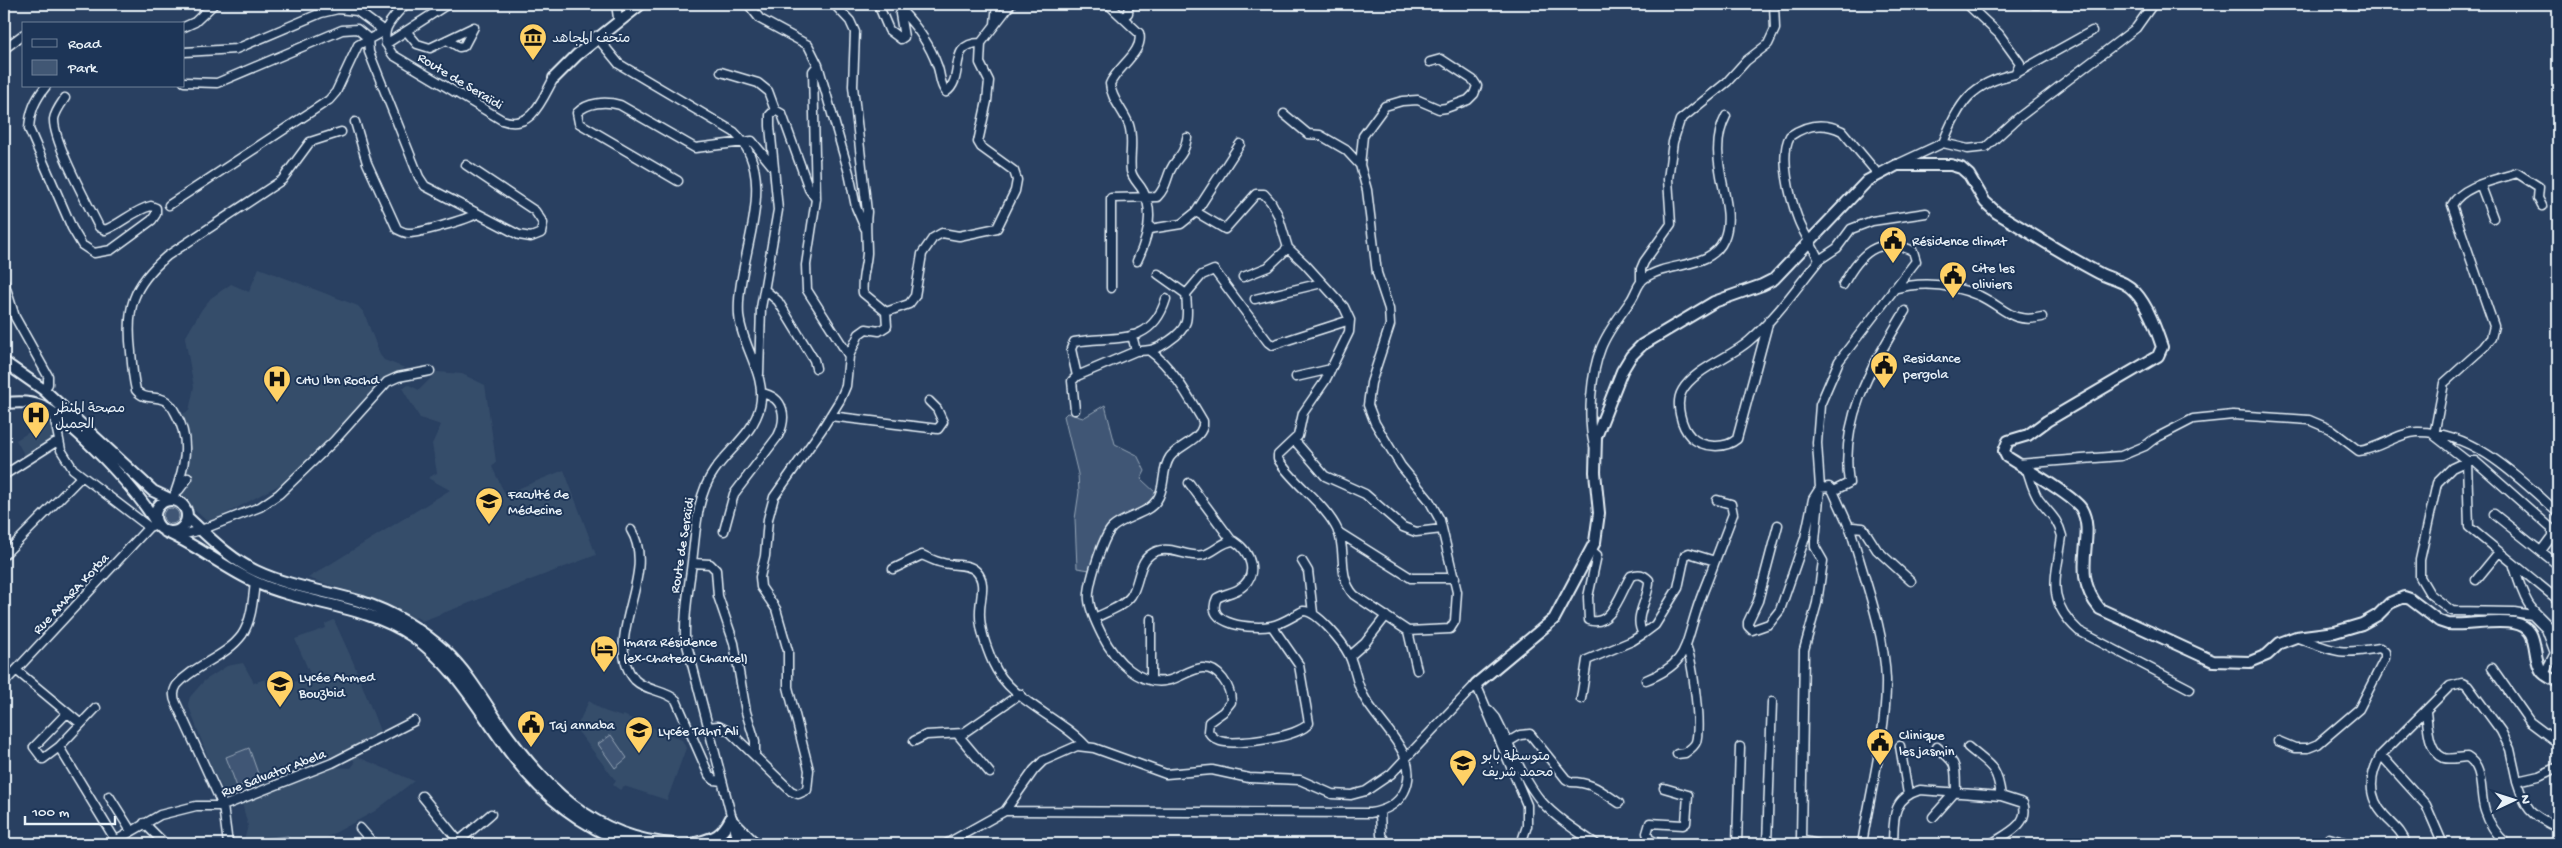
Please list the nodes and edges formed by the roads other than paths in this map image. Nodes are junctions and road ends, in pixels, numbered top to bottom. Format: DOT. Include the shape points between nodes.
graph roads {
  1 [pos="406,4"];
  2 [pos="448,4"];
  3 [pos="637,4"];
  4 [pos="642,4"];
  5 [pos="748,4"];
  6 [pos="834,4"];
  7 [pos="878,4"];
  8 [pos="997,4"];
  9 [pos="1011,4"];
  10 [pos="1108,4"];
  11 [pos="1130,4"];
  12 [pos="1774,4"];
  13 [pos="1968,4"];
  14 [pos="2034,4"];
  15 [pos="2038,4"];
  16 [pos="2153,4"];
  17 [pos="211,5"];
  18 [pos="618,5"];
  19 [pos="618,18"];
  20 [pos="1123,18"];
  21 [pos="995,24"];
  22 [pos="185,27"];
  23 [pos="384,31"];
  24 [pos="2092,31"];
  25 [pos="407,32"];
  26 [pos="22,36"];
  27 [pos="368,38"];
  28 [pos="595,38"];
  29 [pos="447,40"];
  30 [pos="981,43"];
  31 [pos="386,44"];
  32 [pos="4,49"];
  33 [pos="185,52"];
  34 [pos="1430,62"];
  35 [pos="818,65"];
  36 [pos="721,72"];
  37 [pos="2015,74"];
  38 [pos="554,78"];
  39 [pos="185,82"];
  40 [pos="44,88"];
  41 [pos="65,98"];
  42 [pos="775,110"];
  43 [pos="1284,114"];
  44 [pos="1726,116"];
  45 [pos="355,122"];
  46 [pos="341,132"];
  47 [pos="1187,138"];
  48 [pos="743,142"];
  49 [pos="1943,143"];
  50 [pos="1240,144"];
  51 [pos="1360,164"];
  52 [pos="466,165"];
  53 [pos="1897,165"];
  54 [pos="774,168"];
  55 [pos="1878,174"];
  56 [pos="678,181"];
  57 [pos="2480,186"];
  58 [pos="1146,197"];
  59 [pos="816,199"];
  60 [pos="169,205"];
  61 [pos="2542,206"];
  62 [pos="1196,212"];
  63 [pos="1926,213"];
  64 [pos="476,214"];
  65 [pos="2493,218"];
  66 [pos="865,228"];
  67 [pos="1150,229"];
  68 [pos="1811,240"];
  69 [pos="1288,248"];
  70 [pos="1819,260"];
  71 [pos="1137,261"];
  72 [pos="1158,274"];
  73 [pos="1243,277"];
  74 [pos="4,282"];
  75 [pos="1641,282"];
  76 [pos="1322,283"];
  77 [pos="1843,285"];
  78 [pos="1111,288"];
  79 [pos="1892,289"];
  80 [pos="765,290"];
  81 [pos="1186,294"];
  82 [pos="1166,298"];
  83 [pos="1255,299"];
  84 [pos="1904,311"];
  85 [pos="886,312"];
  86 [pos="2042,317"];
  87 [pos="1350,320"];
  88 [pos="1770,320"];
  89 [pos="1132,335"];
  90 [pos="1748,342"];
  91 [pos="1136,351"];
  92 [pos="1150,351"];
  93 [pos="1762,352"];
  94 [pos="849,356"];
  95 [pos="4,362"];
  96 [pos="816,368"];
  97 [pos="1331,369"];
  98 [pos="430,371"];
  99 [pos="1078,376"];
  100 [pos="1296,377"];
  101 [pos="759,380"];
  102 [pos="44,390"];
  103 [pos="761,394"];
  104 [pos="929,402"];
  105 [pos="4,403"];
  106 [pos="1075,410"];
  107 [pos="54,415"];
  108 [pos="830,416"];
  109 [pos="2434,435"];
  110 [pos="59,440"];
  111 [pos="1295,441"];
  112 [pos="1596,453"];
  113 [pos="2467,461"];
  114 [pos="2022,467"];
  115 [pos="4,475"];
  116 [pos="82,476"];
  117 [pos="188,478"];
  118 [pos="1189,483"];
  119 [pos="1820,488"];
  120 [pos="1833,491"];
  121 [pos="172,498"];
  122 [pos="1717,500"];
  123 [pos="2558,513"];
  124 [pos="2494,514"];
  125 [pos="188,518"];
  126 [pos="154,524"];
  127 [pos="1778,526"];
  128 [pos="1442,529"];
  129 [pos="202,530"];
  130 [pos="631,530"];
  131 [pos="724,530"];
  132 [pos="1851,531"];
  133 [pos="166,532"];
  134 [pos="1338,532"];
  135 [pos="177,536"];
  136 [pos="1232,541"];
  137 [pos="1591,550"];
  138 [pos="2541,551"];
  139 [pos="2499,552"];
  140 [pos="4,555"];
  141 [pos="1302,561"];
  142 [pos="1716,561"];
  143 [pos="692,563"];
  144 [pos="2513,563"];
  145 [pos="2558,565"];
  146 [pos="894,569"];
  147 [pos="1455,578"];
  148 [pos="2476,580"];
  149 [pos="1911,581"];
  150 [pos="255,582"];
  151 [pos="2558,600"];
  152 [pos="1312,613"];
  153 [pos="1386,616"];
  154 [pos="1095,618"];
  155 [pos="1151,618"];
  156 [pos="1272,626"];
  157 [pos="1408,631"];
  158 [pos="1643,634"];
  159 [pos="2296,637"];
  160 [pos="1687,648"];
  161 [pos="2555,653"];
  162 [pos="1350,656"];
  163 [pos="2492,668"];
  164 [pos="16,670"];
  165 [pos="1417,670"];
  166 [pos="2544,674"];
  167 [pos="1152,680"];
  168 [pos="1646,680"];
  169 [pos="4,683"];
  170 [pos="2558,683"];
  171 [pos="1476,684"];
  172 [pos="2190,689"];
  173 [pos="1020,694"];
  174 [pos="1581,699"];
  175 [pos="1772,702"];
  176 [pos="1486,707"];
  177 [pos="96,708"];
  178 [pos="2426,712"];
  179 [pos="67,713"];
  180 [pos="414,722"];
  181 [pos="81,724"];
  182 [pos="708,727"];
  183 [pos="964,733"];
  184 [pos="914,741"];
  185 [pos="2278,741"];
  186 [pos="1508,742"];
  187 [pos="2558,743"];
  188 [pos="1086,746"];
  189 [pos="1900,746"];
  190 [pos="59,747"];
  191 [pos="1740,747"];
  192 [pos="1936,747"];
  193 [pos="1968,747"];
  194 [pos="1677,754"];
  195 [pos="755,755"];
  196 [pos="2381,755"];
  197 [pos="1406,760"];
  198 [pos="2558,767"];
  199 [pos="990,773"];
  200 [pos="722,781"];
  201 [pos="2517,781"];
  202 [pos="1664,788"];
  203 [pos="1956,791"];
  204 [pos="1908,794"];
  205 [pos="108,796"];
  206 [pos="422,796"];
  207 [pos="2001,796"];
  208 [pos="1540,800"];
  209 [pos="1619,803"];
  210 [pos="1527,804"];
  211 [pos="223,806"];
  212 [pos="1005,811"];
  213 [pos="1380,812"];
  214 [pos="491,814"];
  215 [pos="1933,817"];
  216 [pos="731,818"];
  217 [pos="144,823"];
  218 [pos="360,828"];
  219 [pos="2558,828"];
  220 [pos="131,831"];
  221 [pos="2329,838"];
  222 [pos="733,841"];
  223 [pos="113,842"];
  224 [pos="460,843"];
  225 [pos="756,843"];
  226 [pos="165,844"];
  227 [pos="228,844"];
  228 [pos="374,844"];
  229 [pos="628,844"];
  230 [pos="675,844"];
  231 [pos="692,844"];
  232 [pos="701,844"];
  233 [pos="946,844"];
  234 [pos="1387,844"];
  235 [pos="1521,844"];
  236 [pos="1596,844"];
  237 [pos="1660,844"];
  238 [pos="1737,844"];
  239 [pos="1767,844"];
  240 [pos="1818,844"];
  241 [pos="1862,844"];
  242 [pos="1893,844"];
  243 [pos="1991,844"];
  244 [pos="2351,844"];
  245 [pos="2406,844"];
  246 [pos="2443,844"];
  247 [pos="2507,844"];
  1 -- 23 [label="street"];
  2 -- 25 [label="street"];
  3 -- 19 [label="main road, Route de Seraïdi"];
  4 -- 28 [label="main road, Route de Seraïdi"];
  5 -- 35 [label="street" via="760,19 808,45"];
  6 -- 66 [label="street" via="850,21 855,32 853,86 867,212"];
  7 -- 30 [label="street" via="892,34 904,37 902,11 922,34 938,66 946,92 952,83 962,48 969,43"];
  8 -- 21 [label="street"];
  9 -- 21 [label="street"];
  10 -- 20 [label="street"];
  11 -- 20 [label="street"];
  12 -- 75 [label="street" via="1775,29 1768,44 1680,120 1668,179 1671,224 1644,262"];
  13 -- 37 [label="street" via="1999,34 2020,63"];
  14 -- 15 [label="street"];
  16 -- 49 [label="street" via="2136,28 2018,118 1986,147 1968,149"];
  17 -- 22 [label="street" via="195,22"];
  18 -- 19 [label="street"];
  19 -- 28 [label="main road, Route de Seraïdi"];
  20 -- 58 [label="street" via="1139,33 1140,41 1111,80 1110,89 1130,128 1132,175"];
  21 -- 30 [label="street"];
  23 -- 27 [label="street"];
  23 -- 31 [label="street"];
  23 -- 33 [label="street" via="357,11 338,9 236,49"];
  24 -- 37 [label="street"];
  25 -- 29 [label="street" via="425,48"];
  25 -- 31 [label="street"];
  26 -- 32 [label="street"];
  27 -- 39 [label="street" via="361,31 347,29 217,83"];
  27 -- 60 [label="street" via="358,45 329,100"];
  27 -- 64 [label="street" via="369,52 419,177 425,186"];
  28 -- 38 [label="main road, Route de Seraïdi" via="568,58"];
  28 -- 48 [label="street, Route de Seraïdi" via="617,67 729,128"];
  30 -- 85 [label="street" via="980,63 988,81 978,142 981,148 1014,171 1017,180 1015,191 997,228 959,236 942,233 933,238 922,254 916,296 909,304"];
  31 -- 38 [label="street, Route de Seraïdi" via="398,59 507,122 519,122 530,117"];
  34 -- 51 [label="street" via="1441,59 1476,82 1474,94 1468,100 1439,109 1418,100 1385,106 1363,136"];
  35 -- 59 [label="street" via="813,71"];
  35 -- 66 [label="street" via="856,207"];
  36 -- 42 [label="street" via="758,83 768,92"];
  37 -- 49 [label="street" via="1994,78 1968,96 1954,114"];
  40 -- 41 [label="street" via="30,114 29,129 82,245 94,253 110,250 152,220 156,208 144,208 105,230 99,227 54,125 54,116"];
  42 -- 54 [label="street" via="770,115"];
  42 -- 59 [label="street" via="782,114 809,189"];
  43 -- 51 [label="street" via="1308,134 1320,136 1346,150"];
  44 -- 75 [label="street" via="1717,145 1727,217 1721,246 1706,258 1660,272"];
  45 -- 64 [label="street" via="366,163 398,228 406,233 416,233 462,222"];
  46 -- 121 [label="street" via="310,142 282,180 167,256 136,294 128,323 136,390 145,398 164,400 170,405 179,420 185,441 185,461"];
  47 -- 58 [label="street" via="1185,151 1170,170 1164,190 1157,197"];
  48 -- 54 [label="street" via="754,142"];
  48 -- 56 [label="street" via="695,148 616,104 589,105 577,113 579,123"];
  48 -- 101 [label="street, Route de Seraïdi" via="752,163 756,200 739,316"];
  49 -- 53 [label="street"];
  50 -- 62 [label="street"];
  51 -- 128 [label="street" via="1367,190 1377,273 1389,309 1390,326 1368,396 1370,413 1401,466 1436,510"];
  52 -- 64 [label="street" via="535,211 544,228 538,236 525,237"];
  53 -- 55 [label="main road"];
  53 -- 114 [label="main road" via="1951,165 1961,168 1997,213 2099,274 2128,285 2143,304 2158,335 2162,347 2158,356 2028,435 2008,441 2004,451 2007,457"];
  54 -- 80 [label="street" via="778,210"];
  55 -- 68 [label="main road" via="1867,181"];
  55 -- 68 [label="street" via="1842,131 1809,126 1790,136 1785,164 1798,220"];
  57 -- 61 [label="street" via="2517,173 2539,187 2538,198"];
  57 -- 65 [label="street"];
  57 -- 109 [label="street" via="2457,196 2452,205 2494,326 2484,347 2444,383"];
  58 -- 67 [label="street"];
  58 -- 78 [label="street" via="1110,200"];
  59 -- 94 [label="street" via="806,265 807,290"];
  62 -- 67 [label="street" via="1181,224"];
  62 -- 69 [label="street" via="1225,229 1256,194 1264,194 1278,215"];
  63 -- 70 [label="street" via="1872,221 1850,229 1837,248"];
  66 -- 85 [label="street" via="867,252 863,294"];
  67 -- 71 [label="street"];
  68 -- 70 [label="street"];
  68 -- 112 [label="main road" via="1774,279 1714,302 1642,345 1622,370 1596,437"];
  69 -- 73 [label="street" via="1268,266"];
  69 -- 76 [label="street"];
  70 -- 88 [label="street"];
  72 -- 81 [label="street"];
  74 -- 102 [label="street" via="15,317 48,376"];
  75 -- 112 [label="street" via="1608,333 1598,356 1590,424"];
  76 -- 83 [label="street"];
  76 -- 87 [label="street"];
  77 -- 79 [label="street" via="1854,265 1873,248 1897,244 1913,251 1916,260"];
  79 -- 86 [label="street" via="1917,285 1954,287 2020,319"];
  79 -- 119 [label="street" via="1839,361 1820,405 1817,443"];
  80 -- 96 [label="street" via="778,300"];
  80 -- 101 [label="street" via="761,308"];
  81 -- 87 [label="street" via="1202,275 1214,270 1272,345"];
  81 -- 92 [label="street" via="1185,327 1159,349"];
  82 -- 89 [label="street" via="1161,316 1151,327"];
  84 -- 120 [label="street" via="1866,377 1847,442 1849,483"];
  85 -- 94 [label="street" via="886,328 860,332"];
  87 -- 97 [label="street" via="1349,332"];
  88 -- 90 [label="street"];
  88 -- 93 [label="street"];
  89 -- 91 [label="street"];
  89 -- 99 [label="street" via="1074,342 1071,349"];
  90 -- 93 [label="street" via="1756,343"];
  90 -- 93 [label="street" via="1693,378 1682,390 1679,409 1691,437 1720,446 1737,439"];
  91 -- 92 [label="street"];
  91 -- 99 [label="street"];
  92 -- 154 [label="street" via="1184,389 1203,420 1203,426 1196,436 1171,456 1164,487 1156,502 1118,524 1108,534 1088,592"];
  94 -- 108 [label="street" via="846,386"];
  95 -- 102 [label="main road"];
  97 -- 100 [label="street"];
  97 -- 111 [label="street" via="1303,413"];
  98 -- 129 [label="street" via="392,379 278,494 260,506"];
  99 -- 106 [label="street" via="1072,380"];
  101 -- 103 [label="street, Route de Seraïdi"];
  102 -- 121 [label="main road" via="153,491"];
  103 -- 131 [label="street" via="776,399 782,407 783,425 734,494"];
  103 -- 143 [label="street, Route de Seraïdi" via="753,424 705,486"];
  104 -- 108 [label="street" via="941,415 943,422 938,429"];
  105 -- 107 [label="main road" via="26,402"];
  107 -- 110 [label="street"];
  107 -- 126 [label="main road" via="70,426 141,500"];
  108 -- 195 [label="street" via="774,497 760,577 776,609 788,651 790,698 809,770 807,790 801,794 791,791"];
  109 -- 113 [label="street"];
  109 -- 114 [label="street" via="2417,432 2372,450 2359,451 2330,430 2309,420 2233,415 2193,420 2121,456"];
  109 -- 123 [label="street" via="2459,439 2480,449"];
  110 -- 115 [label="street"];
  110 -- 116 [label="street" via="66,460"];
  111 -- 128 [label="street" via="1325,476 1365,494 1403,527 1416,532"];
  111 -- 134 [label="street" via="1278,455 1278,459"];
  112 -- 137 [label="main road" via="1598,528"];
  113 -- 138 [label="street" via="2475,461 2485,469 2552,529 2552,536"];
  113 -- 139 [label="street" via="2469,527"];
  113 -- 161 [label="street" via="2452,468 2436,483 2420,560 2420,576 2430,594 2452,611 2514,612 2532,616 2546,629"];
  114 -- 159 [label="main road" via="2073,499 2081,509 2086,586 2100,609 2213,661 2250,662"];
  114 -- 172 [label="street" via="2038,498 2057,519 2060,528 2054,593 2066,618 2079,631"];
  116 -- 126 [label="street"];
  116 -- 140 [label="street"];
  117 -- 121 [label="street"];
  118 -- 136 [label="street"];
  119 -- 120 [label="street" via="1829,487"];
  119 -- 127 [label="street" via="1813,499 1805,538 1780,610 1769,624 1752,630 1748,622 1758,601"];
  119 -- 240 [label="street" via="1815,546 1823,561 1817,603 1804,650 1801,831 1801,840"];
  120 -- 132 [label="street"];
  121 -- 125 [label="main road" via="186,508"];
  121 -- 126 [label="main road" via="158,507"];
  122 -- 142 [label="street" via="1731,504 1733,514"];
  124 -- 138 [label="street"];
  125 -- 129 [label="main road"];
  125 -- 133 [label="main road" via="182,528"];
  126 -- 133 [label="main road"];
  126 -- 164 [label="street, Rue AMARA Korba"];
  128 -- 147 [label="street"];
  129 -- 135 [label="street"];
  129 -- 230 [label="main road" via="228,554 257,571 362,602 413,626 461,669 522,755 566,802 630,836 651,843"];
  130 -- 200 [label="street" via="637,540 640,557 624,640 626,661 641,684 676,700 709,775"];
  132 -- 149 [label="street" via="1853,527 1863,528 1878,550"];
  132 -- 241 [label="street" via="1878,631 1886,677 1884,714"];
  133 -- 135 [label="main road"];
  134 -- 147 [label="street" via="1411,578"];
  134 -- 153 [label="street" via="1344,580 1349,589"];
  135 -- 150 [label="main road"];
  136 -- 154 [label="street" via="1204,555 1163,550 1150,555 1142,564 1130,597"];
  136 -- 156 [label="street" via="1245,551 1252,570 1244,585 1217,598 1216,614 1228,622"];
  137 -- 158 [label="street" via="1597,555 1589,584 1589,620 1596,621 1609,614 1631,576 1644,574 1650,587 1638,623"];
  137 -- 171 [label="main road" via="1554,619"];
  138 -- 145 [label="street"];
  139 -- 144 [label="street"];
  139 -- 148 [label="street"];
  141 -- 152 [label="street" via="1308,571"];
  142 -- 158 [label="street" via="1689,553 1685,555 1678,588 1655,625"];
  142 -- 160 [label="street" via="1696,611"];
  143 -- 182 [label="street, Route de Seraïdi" via="684,612 685,638"];
  143 -- 195 [label="street" via="710,564 716,570 718,596 734,643 746,712 755,741"];
  144 -- 151 [label="street"];
  144 -- 161 [label="street" via="2529,604 2556,631 2558,646"];
  146 -- 173 [label="street" via="922,555 943,563 971,567 978,572 983,594 980,611 983,636 994,664 1010,687"];
  147 -- 157 [label="street" via="1457,606 1454,625 1445,630"];
  150 -- 211 [label="street" via="250,616 243,633 179,683 174,693"];
  150 -- 229 [label="main road" via="364,613 411,635 454,674 535,783 580,821"];
  152 -- 156 [label="street" via="1303,611"];
  152 -- 162 [label="street"];
  153 -- 157 [label="street"];
  153 -- 162 [label="street"];
  154 -- 167 [label="street" via="1112,652 1126,667"];
  155 -- 167 [label="street"];
  156 -- 167 [label="street" via="1302,673 1309,717 1306,728 1300,731 1248,742 1220,741 1212,737 1207,726 1231,702 1228,688 1218,674 1204,668 1168,680"];
  157 -- 165 [label="street"];
  158 -- 174 [label="street" via="1588,660"];
  159 -- 166 [label="main road" via="2335,632 2362,624 2390,603 2404,598 2410,599 2439,622 2524,626 2532,634"];
  159 -- 185 [label="street" via="2347,654 2380,648 2385,652 2385,658 2359,709 2318,744 2295,748"];
  160 -- 168 [label="street" via="1668,669"];
  160 -- 194 [label="street" via="1692,664 1696,742 1686,754"];
  161 -- 166 [label="street"];
  162 -- 197 [label="street" via="1362,693 1401,747"];
  163 -- 187 [label="street" via="2530,722"];
  164 -- 169 [label="street, Rue AMARA Korba"];
  164 -- 179 [label="street"];
  166 -- 170 [label="main road"];
  171 -- 176 [label="street"];
  171 -- 197 [label="street"];
  173 -- 183 [label="street"];
  173 -- 188 [label="street"];
  175 -- 239 [label="street"];
  176 -- 186 [label="street" via="1496,718"];
  176 -- 210 [label="street"];
  177 -- 181 [label="street"];
  178 -- 196 [label="street"];
  178 -- 201 [label="street" via="2450,686 2462,683 2468,686 2501,731 2510,749"];
  178 -- 247 [label="street" via="2430,740 2438,755 2468,757 2478,766 2485,811 2492,827"];
  179 -- 181 [label="street"];
  179 -- 190 [label="street" via="34,747 43,760"];
  180 -- 211 [label="street, Rue Salvator Abela" via="332,762"];
  181 -- 190 [label="street"];
  182 -- 195 [label="street" via="718,726 730,732"];
  182 -- 200 [label="street, Route de Seraïdi"];
  183 -- 184 [label="street" via="926,735"];
  183 -- 199 [label="street" via="960,739"];
  186 -- 208 [label="street"];
  186 -- 209 [label="street" via="1530,734 1566,779 1589,784"];
  188 -- 197 [label="street" via="1160,773 1179,775 1207,770 1249,778 1296,780 1346,796 1377,785"];
  188 -- 212 [label="street" via="1043,761"];
  189 -- 204 [label="street"];
  190 -- 223 [label="street"];
  191 -- 238 [label="street"];
  192 -- 203 [label="street" via="1954,763"];
  193 -- 207 [label="street" via="1994,768"];
  196 -- 245 [label="street" via="2374,767 2372,795"];
  196 -- 246 [label="street" via="2426,805"];
  197 -- 213 [label="street" via="1408,777 1403,794 1397,802"];
  198 -- 201 [label="street" via="2540,776"];
  200 -- 216 [label="street, Route de Seraïdi"];
  201 -- 219 [label="street" via="2523,802 2531,814"];
  202 -- 237 [label="street" via="1688,796 1689,800 1684,825 1650,823 1649,839"];
  203 -- 204 [label="street" via="1920,790"];
  203 -- 207 [label="street"];
  203 -- 215 [label="street"];
  204 -- 242 [label="street" via="1899,803 1894,818"];
  205 -- 220 [label="street"];
  206 -- 224 [label="street"];
  207 -- 243 [label="street" via="2024,803 2026,811 2017,827"];
  208 -- 210 [label="street"];
  208 -- 236 [label="street"];
  210 -- 235 [label="street" via="1527,826"];
  211 -- 217 [label="street, Rue Salvator Abela" via="184,808"];
  211 -- 227 [label="street"];
  212 -- 213 [label="street"];
  212 -- 233 [label="street"];
  213 -- 234 [label="street" via="1381,833"];
  214 -- 224 [label="street"];
  216 -- 222 [label="street, Route de Seraïdi"];
  216 -- 225 [label="street"];
  216 -- 231 [label="main road" via="724,831 714,838"];
  217 -- 220 [label="street, Rue Salvator Abela"];
  217 -- 226 [label="street"];
  218 -- 228 [label="street"];
  220 -- 223 [label="street, Rue Salvator Abela"];
  221 -- 244 [label="street"];
  222 -- 225 [label="main road" via="746,837"];
  222 -- 232 [label="main road"];
}
